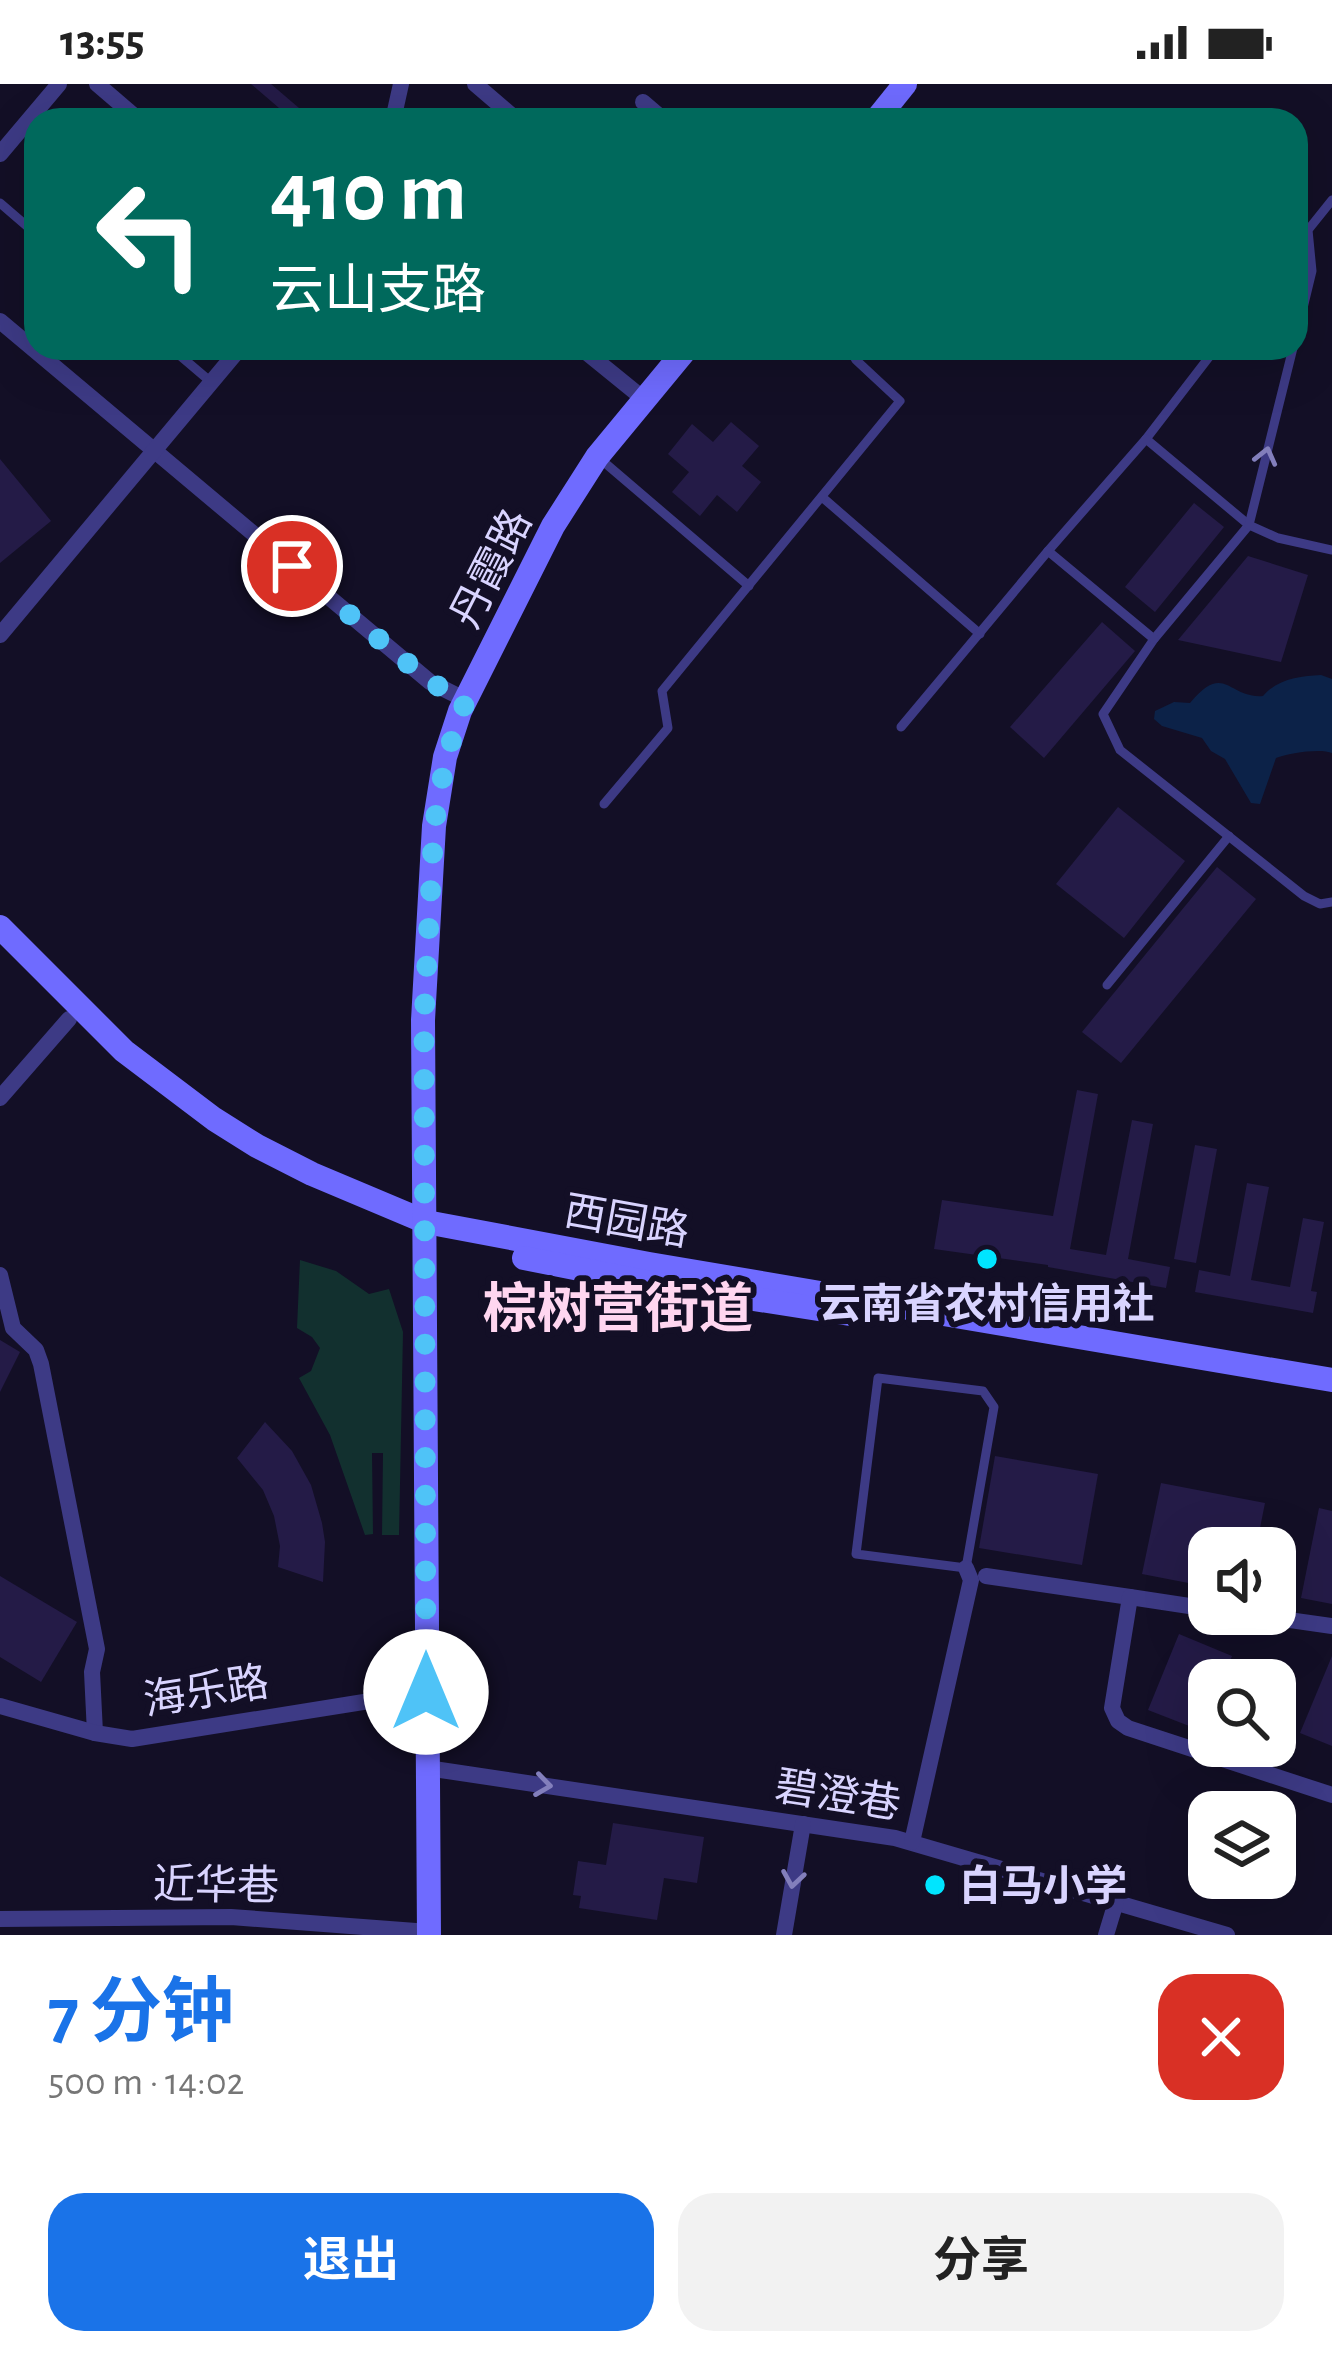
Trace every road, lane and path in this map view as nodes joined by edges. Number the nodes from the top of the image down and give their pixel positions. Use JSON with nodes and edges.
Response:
{"nodes":[{"id":1,"x":59,"y":84,"type":"edge"},
{"id":2,"x":97,"y":84,"type":"edge"},
{"id":3,"x":905,"y":84,"type":"edge"},
{"id":4,"x":484,"y":87,"type":"edge"},
{"id":5,"x":643,"y":103,"type":"dead end"},
{"id":6,"x":39,"y":108,"type":"edge"},
{"id":7,"x":125,"y":108,"type":"edge"},
{"id":8,"x":506,"y":108,"type":"edge"},
{"id":9,"x":649,"y":108,"type":"edge"},
{"id":10,"x":885,"y":108,"type":"edge"},
{"id":11,"x":24,"y":126,"type":"edge"},
{"id":12,"x":0,"y":154,"type":"edge"},
{"id":13,"x":1332,"y":200,"type":"edge"},
{"id":14,"x":0,"y":203,"type":"edge"},
{"id":15,"x":24,"y":223,"type":"edge"},
{"id":16,"x":1308,"y":230,"type":"joint"},
{"id":17,"x":1308,"y":288,"type":"edge"},
{"id":18,"x":0,"y":321,"type":"edge"},
{"id":19,"x":24,"y":341,"type":"edge"},
{"id":20,"x":47,"y":360,"type":"edge"},
{"id":21,"x":185,"y":360,"type":"edge"},
{"id":22,"x":230,"y":360,"type":"edge"},
{"id":23,"x":595,"y":360,"type":"edge"},
{"id":24,"x":677,"y":360,"type":"edge"},
{"id":25,"x":857,"y":360,"type":"edge"},
{"id":26,"x":1207,"y":360,"type":"edge"},
{"id":27,"x":1290,"y":360,"type":"edge"},
{"id":28,"x":211,"y":382,"type":"junction"},
{"id":29,"x":645,"y":400,"type":"junction"},
{"id":30,"x":1146,"y":439,"type":"junction"},
{"id":31,"x":155,"y":449,"type":"junction"},
{"id":32,"x":597,"y":457,"type":"junction"},
{"id":33,"x":822,"y":497,"type":"junction"},
{"id":34,"x":1249,"y":525,"type":"junction"},
{"id":35,"x":1332,"y":550,"type":"edge"},
{"id":36,"x":1048,"y":551,"type":"junction"},
{"id":37,"x":749,"y":586,"type":"junction"},
{"id":38,"x":980,"y":634,"type":"junction"},
{"id":39,"x":0,"y":635,"type":"edge"},
{"id":40,"x":1154,"y":639,"type":"junction"},
{"id":41,"x":466,"y":700,"type":"junction"},
{"id":42,"x":901,"y":727,"type":"dead end"},
{"id":43,"x":604,"y":804,"type":"dead end"},
{"id":44,"x":1228,"y":836,"type":"junction"},
{"id":45,"x":1332,"y":902,"type":"edge"},
{"id":46,"x":0,"y":927,"type":"edge"},
{"id":47,"x":0,"y":950,"type":"edge"},
{"id":48,"x":1107,"y":985,"type":"dead end"},
{"id":49,"x":69,"y":1019,"type":"junction"},
{"id":50,"x":0,"y":1098,"type":"edge"},
{"id":51,"x":426,"y":1230,"type":"junction"},
{"id":52,"x":0,"y":1275,"type":"edge"},
{"id":53,"x":1332,"y":1380,"type":"edge"},
{"id":54,"x":1332,"y":1396,"type":"edge"},
{"id":55,"x":966,"y":1568,"type":"junction"},
{"id":56,"x":986,"y":1576,"type":"dead end"},
{"id":57,"x":1130,"y":1597,"type":"junction"},
{"id":58,"x":1188,"y":1606,"type":"edge"},
{"id":59,"x":1296,"y":1621,"type":"edge"},
{"id":60,"x":1332,"y":1626,"type":"edge"},
{"id":61,"x":426,"y":1692,"type":"junction"},
{"id":62,"x":0,"y":1706,"type":"edge"},
{"id":63,"x":95,"y":1733,"type":"junction"},
{"id":64,"x":428,"y":1768,"type":"junction"},
{"id":65,"x":1332,"y":1795,"type":"edge"},
{"id":66,"x":803,"y":1824,"type":"junction"},
{"id":67,"x":912,"y":1842,"type":"junction"},
{"id":68,"x":1116,"y":1902,"type":"junction"},
{"id":69,"x":0,"y":1919,"type":"edge"},
{"id":70,"x":429,"y":1934,"type":"edge"},
{"id":71,"x":784,"y":1935,"type":"edge"},
{"id":72,"x":1106,"y":1935,"type":"edge"},
{"id":73,"x":1227,"y":1935,"type":"edge"}],
"edges":[{"from":1,"to":6,"type":"street"},
{"from":2,"to":7,"type":"street"},
{"from":3,"to":10,"type":"main road"},
{"from":4,"to":8,"type":"street"},
{"from":5,"to":9,"type":"street"},
{"from":11,"to":12,"type":"street"},
{"from":13,"to":16,"type":"lane"},
{"from":14,"to":15,"type":"lane"},
{"from":16,"to":17,"type":"lane"},
{"from":18,"to":19,"type":"street"},
{"from":20,"to":31,"type":"street"},
{"from":21,"to":28,"type":"lane"},
{"from":22,"to":28,"type":"street"},
{"from":23,"to":29,"type":"street"},
{"from":24,"to":29,"type":"main road","name":"丹霞路"},
{"from":25,"to":33,"type":"lane"},
{"from":26,"to":30,"type":"lane"},
{"from":34,"to":27,"type":"lane","one_way":true},
{"from":28,"to":31,"type":"street"},
{"from":29,"to":32,"type":"main road","name":"丹霞路"},
{"from":30,"to":34,"type":"lane"},
{"from":30,"to":36,"type":"lane"},
{"from":31,"to":39,"type":"street"},
{"from":31,"to":41,"type":"street"},
{"from":32,"to":37,"type":"lane"},
{"from":32,"to":41,"type":"main road","name":"丹霞路"},
{"from":33,"to":37,"type":"lane"},
{"from":33,"to":38,"type":"lane"},
{"from":34,"to":35,"type":"lane"},
{"from":34,"to":40,"type":"lane"},
{"from":36,"to":38,"type":"lane"},
{"from":36,"to":40,"type":"lane"},
{"from":37,"to":43,"type":"lane"},
{"from":38,"to":42,"type":"lane"},
{"from":40,"to":44,"type":"lane"},
{"from":41,"to":51,"type":"main road","name":"丹霞路"},
{"from":44,"to":45,"type":"lane"},
{"from":44,"to":48,"type":"lane"},
{"from":46,"to":51,"type":"main road","name":"西园路"},
{"from":47,"to":49,"type":"main road","name":"西园路"},
{"from":49,"to":50,"type":"street"},
{"from":49,"to":51,"type":"main road","name":"西园路"},
{"from":51,"to":53,"type":"main road","name":"西园路"},
{"from":51,"to":54,"type":"main road","name":"西园路"},
{"from":51,"to":61,"type":"main road","name":"丹霞路"},
{"from":52,"to":63,"type":"street"},
{"from":55,"to":55,"type":"lane"},
{"from":55,"to":67,"type":"street"},
{"from":56,"to":57,"type":"street"},
{"from":57,"to":58,"type":"street"},
{"from":57,"to":65,"type":"street"},
{"from":59,"to":60,"type":"street"},
{"from":61,"to":63,"type":"street","name":"海乐路"},
{"from":61,"to":64,"type":"main road","name":"丹霞路"},
{"from":62,"to":63,"type":"street","name":"海乐路"},
{"from":64,"to":66,"type":"street","name":"碧澄巷","one_way":true},
{"from":64,"to":70,"type":"main road","name":"丹霞路"},
{"from":66,"to":67,"type":"street","name":"碧澄巷"},
{"from":66,"to":71,"type":"street","one_way":true},
{"from":67,"to":68,"type":"street","name":"碧澄巷"},
{"from":68,"to":72,"type":"street"},
{"from":68,"to":73,"type":"street","name":"碧澄巷"},
{"from":69,"to":70,"type":"street","name":"近华巷"}]}
